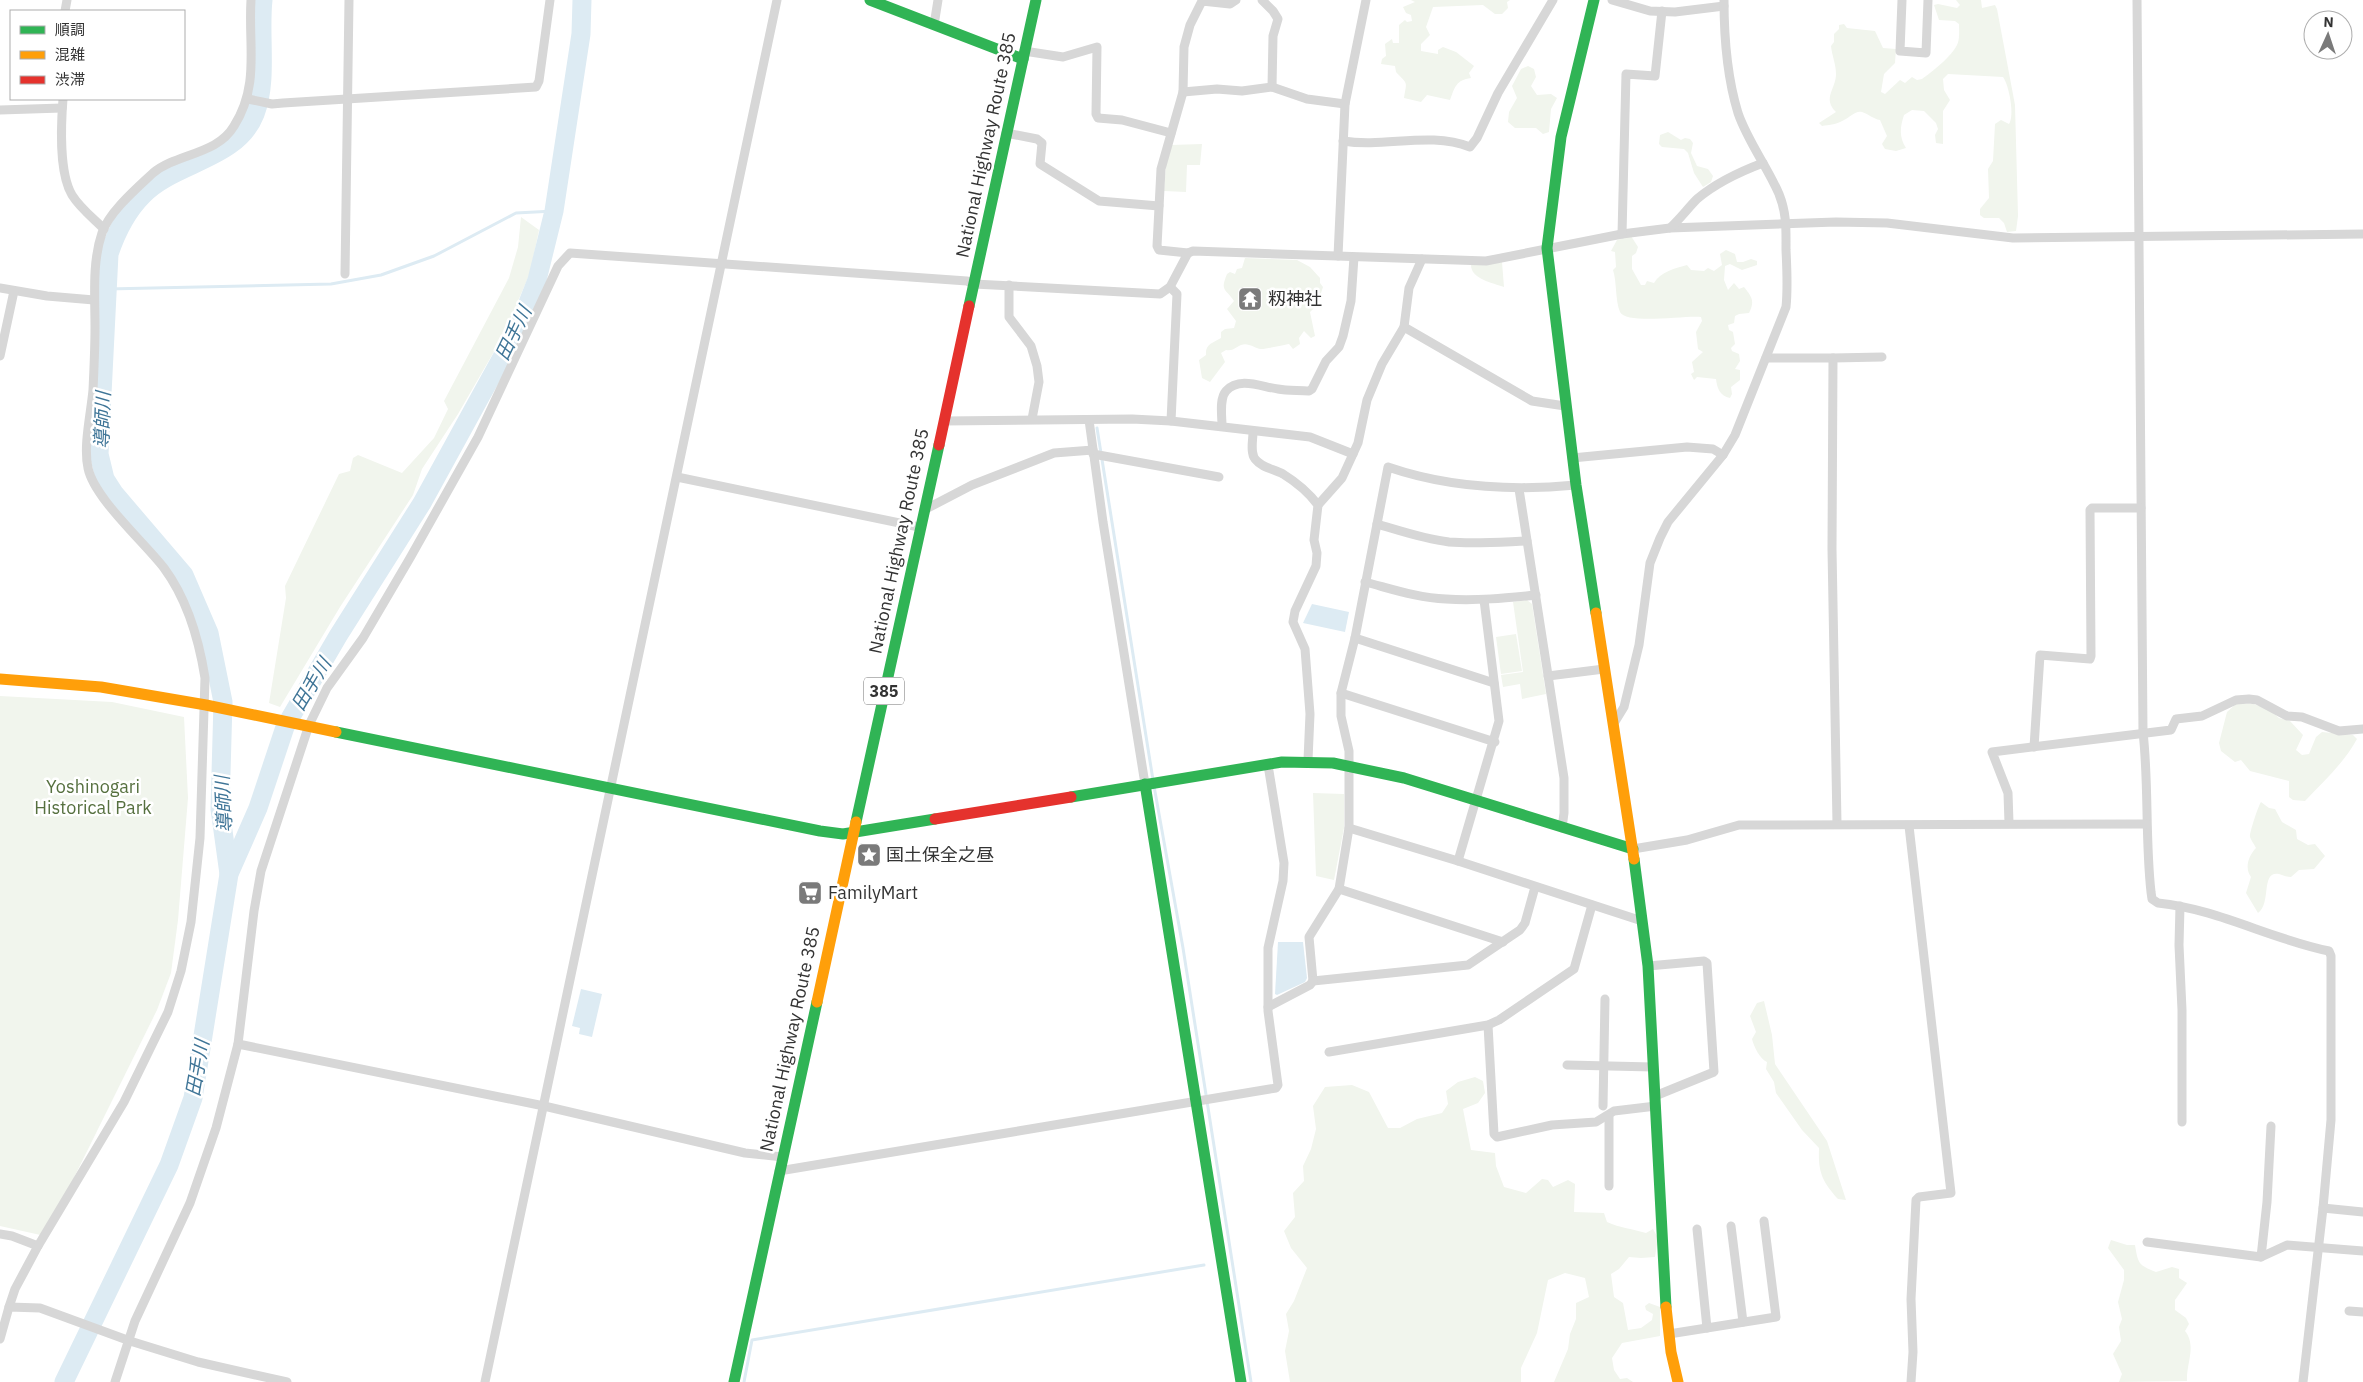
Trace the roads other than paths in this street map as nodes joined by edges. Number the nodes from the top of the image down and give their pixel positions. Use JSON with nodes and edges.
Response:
{"nodes":[{"id":1,"x":252,"y":0,"type":"edge"},
{"id":2,"x":349,"y":0,"type":"edge"},
{"id":3,"x":550,"y":0,"type":"edge"},
{"id":4,"x":777,"y":0,"type":"edge"},
{"id":5,"x":870,"y":0,"type":"edge"},
{"id":6,"x":938,"y":0,"type":"edge"},
{"id":7,"x":1036,"y":0,"type":"edge"},
{"id":8,"x":1236,"y":0,"type":"edge"},
{"id":9,"x":1262,"y":0,"type":"edge"},
{"id":10,"x":1366,"y":0,"type":"edge"},
{"id":11,"x":1553,"y":0,"type":"edge"},
{"id":12,"x":1594,"y":0,"type":"edge"},
{"id":13,"x":1612,"y":0,"type":"edge"},
{"id":14,"x":1902,"y":0,"type":"edge"},
{"id":15,"x":1928,"y":0,"type":"edge"},
{"id":16,"x":2137,"y":0,"type":"edge"},
{"id":17,"x":1724,"y":3,"type":"edge"},
{"id":18,"x":1662,"y":11,"type":"junction"},
{"id":19,"x":934,"y":25,"type":"junction"},
{"id":20,"x":1024,"y":55,"type":"junction"},
{"id":21,"x":1272,"y":87,"type":"junction"},
{"id":22,"x":1183,"y":92,"type":"junction"},
{"id":23,"x":348,"y":98,"type":"junction"},
{"id":24,"x":248,"y":99,"type":"junction"},
{"id":25,"x":63,"y":104,"type":"edge"},
{"id":26,"x":1345,"y":104,"type":"junction"},
{"id":27,"x":0,"y":110,"type":"edge"},
{"id":28,"x":1006,"y":133,"type":"junction"},
{"id":29,"x":1171,"y":133,"type":"junction"},
{"id":30,"x":1343,"y":141,"type":"junction"},
{"id":31,"x":1763,"y":163,"type":"junction"},
{"id":32,"x":1159,"y":206,"type":"junction"},
{"id":33,"x":1787,"y":224,"type":"junction"},
{"id":34,"x":1670,"y":228,"type":"junction"},
{"id":35,"x":104,"y":229,"type":"junction"},
{"id":36,"x":1622,"y":234,"type":"junction"},
{"id":37,"x":2363,"y":234,"type":"edge"},
{"id":38,"x":2138,"y":236,"type":"junction"},
{"id":39,"x":1547,"y":248,"type":"junction"},
{"id":40,"x":1188,"y":253,"type":"junction"},
{"id":41,"x":1338,"y":256,"type":"junction"},
{"id":42,"x":1354,"y":257,"type":"junction"},
{"id":43,"x":1422,"y":259,"type":"junction"},
{"id":44,"x":721,"y":264,"type":"junction"},
{"id":45,"x":345,"y":274,"type":"dead end"},
{"id":46,"x":974,"y":284,"type":"junction"},
{"id":47,"x":1009,"y":285,"type":"junction"},
{"id":48,"x":1170,"y":287,"type":"junction"},
{"id":49,"x":0,"y":288,"type":"edge"},
{"id":50,"x":14,"y":291,"type":"junction"},
{"id":51,"x":94,"y":300,"type":"junction"},
{"id":52,"x":1404,"y":327,"type":"junction"},
{"id":53,"x":0,"y":356,"type":"edge"},
{"id":54,"x":1882,"y":357,"type":"dead end"},
{"id":55,"x":1766,"y":358,"type":"junction"},
{"id":56,"x":1833,"y":358,"type":"junction"},
{"id":57,"x":1565,"y":406,"type":"junction"},
{"id":58,"x":1032,"y":419,"type":"junction"},
{"id":59,"x":1090,"y":420,"type":"junction"},
{"id":60,"x":944,"y":421,"type":"junction"},
{"id":61,"x":1171,"y":421,"type":"junction"},
{"id":62,"x":1222,"y":426,"type":"junction"},
{"id":63,"x":1253,"y":432,"type":"junction"},
{"id":64,"x":1093,"y":452,"type":"junction"},
{"id":65,"x":1353,"y":454,"type":"junction"},
{"id":66,"x":1723,"y":455,"type":"junction"},
{"id":67,"x":1572,"y":458,"type":"junction"},
{"id":68,"x":677,"y":477,"type":"junction"},
{"id":69,"x":1219,"y":477,"type":"dead end"},
{"id":70,"x":1576,"y":485,"type":"junction"},
{"id":71,"x":1519,"y":489,"type":"junction"},
{"id":72,"x":1318,"y":505,"type":"junction"},
{"id":73,"x":2141,"y":508,"type":"junction"},
{"id":74,"x":924,"y":510,"type":"junction"},
{"id":75,"x":1377,"y":524,"type":"junction"},
{"id":76,"x":919,"y":527,"type":"junction"},
{"id":77,"x":1527,"y":541,"type":"junction"},
{"id":78,"x":1366,"y":582,"type":"junction"},
{"id":79,"x":1536,"y":595,"type":"junction"},
{"id":80,"x":1484,"y":600,"type":"junction"},
{"id":81,"x":1355,"y":638,"type":"junction"},
{"id":82,"x":1604,"y":668,"type":"junction"},
{"id":83,"x":1548,"y":676,"type":"junction"},
{"id":84,"x":0,"y":679,"type":"edge"},
{"id":85,"x":1494,"y":683,"type":"junction"},
{"id":86,"x":1341,"y":693,"type":"junction"},
{"id":87,"x":206,"y":705,"type":"junction"},
{"id":88,"x":309,"y":725,"type":"junction"},
{"id":89,"x":1613,"y":725,"type":"junction"},
{"id":90,"x":2363,"y":729,"type":"edge"},
{"id":91,"x":2143,"y":732,"type":"junction"},
{"id":92,"x":1495,"y":742,"type":"junction"},
{"id":93,"x":2034,"y":747,"type":"junction"},
{"id":94,"x":1308,"y":760,"type":"junction"},
{"id":95,"x":1349,"y":764,"type":"junction"},
{"id":96,"x":1268,"y":765,"type":"junction"},
{"id":97,"x":1145,"y":784,"type":"junction"},
{"id":98,"x":610,"y":788,"type":"junction"},
{"id":99,"x":1477,"y":801,"type":"junction"},
{"id":100,"x":1837,"y":824,"type":"junction"},
{"id":101,"x":2009,"y":824,"type":"junction"},
{"id":102,"x":2146,"y":824,"type":"junction"},
{"id":103,"x":1909,"y":826,"type":"junction"},
{"id":104,"x":1349,"y":828,"type":"junction"},
{"id":105,"x":1562,"y":828,"type":"junction"},
{"id":106,"x":854,"y":831,"type":"junction"},
{"id":107,"x":1633,"y":849,"type":"junction"},
{"id":108,"x":1458,"y":861,"type":"junction"},
{"id":109,"x":1535,"y":887,"type":"junction"},
{"id":110,"x":1339,"y":889,"type":"junction"},
{"id":111,"x":1592,"y":905,"type":"junction"},
{"id":112,"x":2180,"y":906,"type":"junction"},
{"id":113,"x":1642,"y":921,"type":"junction"},
{"id":114,"x":1503,"y":942,"type":"junction"},
{"id":115,"x":1648,"y":966,"type":"junction"},
{"id":116,"x":1313,"y":981,"type":"junction"},
{"id":117,"x":1605,"y":999,"type":"dead end"},
{"id":118,"x":1268,"y":1007,"type":"junction"},
{"id":119,"x":1488,"y":1025,"type":"junction"},
{"id":120,"x":238,"y":1044,"type":"junction"},
{"id":121,"x":1329,"y":1052,"type":"dead end"},
{"id":122,"x":1567,"y":1065,"type":"dead end"},
{"id":123,"x":1604,"y":1067,"type":"junction"},
{"id":124,"x":1654,"y":1067,"type":"junction"},
{"id":125,"x":1655,"y":1101,"type":"junction"},
{"id":126,"x":1196,"y":1103,"type":"junction"},
{"id":127,"x":544,"y":1106,"type":"junction"},
{"id":128,"x":1603,"y":1106,"type":"dead end"},
{"id":129,"x":1609,"y":1116,"type":"junction"},
{"id":130,"x":2182,"y":1122,"type":"dead end"},
{"id":131,"x":2271,"y":1126,"type":"dead end"},
{"id":132,"x":783,"y":1157,"type":"junction"},
{"id":133,"x":779,"y":1171,"type":"junction"},
{"id":134,"x":1609,"y":1186,"type":"dead end"},
{"id":135,"x":2323,"y":1208,"type":"junction"},
{"id":136,"x":2363,"y":1212,"type":"edge"},
{"id":137,"x":1764,"y":1221,"type":"dead end"},
{"id":138,"x":1731,"y":1226,"type":"dead end"},
{"id":139,"x":1697,"y":1229,"type":"dead end"},
{"id":140,"x":0,"y":1234,"type":"edge"},
{"id":141,"x":2147,"y":1242,"type":"dead end"},
{"id":142,"x":38,"y":1246,"type":"junction"},
{"id":143,"x":2318,"y":1247,"type":"junction"},
{"id":144,"x":2363,"y":1251,"type":"edge"},
{"id":145,"x":2261,"y":1257,"type":"junction"},
{"id":146,"x":9,"y":1307,"type":"junction"},
{"id":147,"x":2349,"y":1312,"type":"dead end"},
{"id":148,"x":2363,"y":1312,"type":"edge"},
{"id":149,"x":1743,"y":1322,"type":"junction"},
{"id":150,"x":1707,"y":1328,"type":"junction"},
{"id":151,"x":1668,"y":1334,"type":"junction"},
{"id":152,"x":0,"y":1339,"type":"edge"},
{"id":153,"x":130,"y":1341,"type":"junction"},
{"id":154,"x":115,"y":1382,"type":"edge"},
{"id":155,"x":287,"y":1382,"type":"edge"},
{"id":156,"x":485,"y":1382,"type":"edge"},
{"id":157,"x":734,"y":1382,"type":"edge"},
{"id":158,"x":1241,"y":1382,"type":"edge"},
{"id":159,"x":1678,"y":1382,"type":"edge"},
{"id":160,"x":1912,"y":1382,"type":"edge"},
{"id":161,"x":2303,"y":1382,"type":"edge"}],
"edges":[{"from":1,"to":24,"type":"street"},
{"from":2,"to":23,"type":"street"},
{"from":3,"to":23,"type":"street"},
{"from":4,"to":44,"type":"street"},
{"from":5,"to":19,"type":"main road"},
{"from":6,"to":19,"type":"street"},
{"from":7,"to":20,"type":"main road","name":"National Highway Route 385","number":"385"},
{"from":8,"to":22,"type":"street"},
{"from":9,"to":21,"type":"street"},
{"from":10,"to":26,"type":"street"},
{"from":11,"to":30,"type":"street"},
{"from":12,"to":39,"type":"main road"},
{"from":13,"to":18,"type":"street"},
{"from":14,"to":15,"type":"street"},
{"from":16,"to":38,"type":"street"},
{"from":17,"to":18,"type":"street"},
{"from":17,"to":31,"type":"street"},
{"from":18,"to":36,"type":"street"},
{"from":19,"to":20,"type":"main road"},
{"from":20,"to":28,"type":"main road","name":"National Highway Route 385","number":"385"},
{"from":20,"to":29,"type":"street"},
{"from":21,"to":22,"type":"street"},
{"from":21,"to":26,"type":"street"},
{"from":22,"to":29,"type":"street"},
{"from":23,"to":24,"type":"street"},
{"from":23,"to":45,"type":"street"},
{"from":24,"to":35,"type":"street"},
{"from":25,"to":27,"type":"street"},
{"from":25,"to":35,"type":"street"},
{"from":26,"to":30,"type":"street"},
{"from":28,"to":32,"type":"street"},
{"from":28,"to":46,"type":"main road","name":"National Highway Route 385","number":"385"},
{"from":29,"to":32,"type":"street"},
{"from":30,"to":41,"type":"street"},
{"from":31,"to":33,"type":"street"},
{"from":31,"to":34,"type":"street"},
{"from":32,"to":40,"type":"street"},
{"from":33,"to":34,"type":"street"},
{"from":33,"to":38,"type":"street"},
{"from":33,"to":55,"type":"street"},
{"from":34,"to":36,"type":"street"},
{"from":35,"to":51,"type":"street"},
{"from":36,"to":39,"type":"street"},
{"from":37,"to":38,"type":"street"},
{"from":38,"to":73,"type":"street"},
{"from":39,"to":43,"type":"street"},
{"from":39,"to":57,"type":"main road"},
{"from":40,"to":41,"type":"street"},
{"from":40,"to":48,"type":"street"},
{"from":41,"to":42,"type":"street"},
{"from":42,"to":43,"type":"street"},
{"from":42,"to":62,"type":"street"},
{"from":43,"to":52,"type":"street"},
{"from":44,"to":46,"type":"street"},
{"from":44,"to":68,"type":"street"},
{"from":44,"to":88,"type":"street"},
{"from":46,"to":47,"type":"street"},
{"from":46,"to":60,"type":"main road","name":"National Highway Route 385","number":"385"},
{"from":47,"to":48,"type":"street"},
{"from":47,"to":58,"type":"street"},
{"from":48,"to":61,"type":"street"},
{"from":49,"to":50,"type":"street"},
{"from":50,"to":51,"type":"street"},
{"from":50,"to":53,"type":"street"},
{"from":51,"to":87,"type":"street"},
{"from":52,"to":57,"type":"street"},
{"from":52,"to":65,"type":"street"},
{"from":54,"to":56,"type":"street"},
{"from":55,"to":56,"type":"street"},
{"from":55,"to":66,"type":"street"},
{"from":56,"to":100,"type":"street"},
{"from":57,"to":67,"type":"main road"},
{"from":58,"to":59,"type":"street"},
{"from":58,"to":60,"type":"street"},
{"from":59,"to":61,"type":"street"},
{"from":59,"to":64,"type":"street"},
{"from":60,"to":74,"type":"main road","name":"National Highway Route 385","number":"385"},
{"from":61,"to":62,"type":"street"},
{"from":62,"to":63,"type":"street"},
{"from":63,"to":65,"type":"street"},
{"from":63,"to":72,"type":"street"},
{"from":64,"to":69,"type":"street"},
{"from":64,"to":74,"type":"street"},
{"from":64,"to":97,"type":"street"},
{"from":65,"to":72,"type":"street"},
{"from":66,"to":67,"type":"street"},
{"from":66,"to":89,"type":"street"},
{"from":67,"to":70,"type":"main road"},
{"from":68,"to":76,"type":"street"},
{"from":68,"to":98,"type":"street"},
{"from":70,"to":71,"type":"street"},
{"from":70,"to":82,"type":"main road"},
{"from":71,"to":75,"type":"street"},
{"from":71,"to":77,"type":"street"},
{"from":72,"to":94,"type":"street"},
{"from":73,"to":91,"type":"street"},
{"from":73,"to":93,"type":"street"},
{"from":74,"to":76,"type":"main road","name":"National Highway Route 385","number":"385"},
{"from":75,"to":77,"type":"street"},
{"from":75,"to":78,"type":"street"},
{"from":76,"to":106,"type":"main road","name":"National Highway Route 385","number":"385"},
{"from":77,"to":79,"type":"street"},
{"from":78,"to":80,"type":"street"},
{"from":78,"to":81,"type":"street"},
{"from":79,"to":80,"type":"street"},
{"from":79,"to":83,"type":"street"},
{"from":80,"to":85,"type":"street"},
{"from":81,"to":85,"type":"street"},
{"from":81,"to":86,"type":"street"},
{"from":82,"to":83,"type":"street"},
{"from":82,"to":89,"type":"main road"},
{"from":83,"to":105,"type":"street"},
{"from":84,"to":87,"type":"main road"},
{"from":85,"to":92,"type":"street"},
{"from":86,"to":92,"type":"street"},
{"from":86,"to":95,"type":"street"},
{"from":87,"to":88,"type":"main road"},
{"from":87,"to":142,"type":"street"},
{"from":88,"to":98,"type":"main road"},
{"from":88,"to":120,"type":"street"},
{"from":89,"to":107,"type":"main road"},
{"from":90,"to":91,"type":"street"},
{"from":91,"to":93,"type":"street"},
{"from":91,"to":102,"type":"street"},
{"from":92,"to":99,"type":"street"},
{"from":93,"to":101,"type":"street"},
{"from":94,"to":95,"type":"main road"},
{"from":94,"to":96,"type":"main road"},
{"from":95,"to":99,"type":"main road"},
{"from":95,"to":104,"type":"street"},
{"from":96,"to":97,"type":"main road"},
{"from":96,"to":118,"type":"street"},
{"from":97,"to":106,"type":"main road"},
{"from":97,"to":126,"type":"main road"},
{"from":98,"to":106,"type":"main road"},
{"from":98,"to":127,"type":"street"},
{"from":99,"to":105,"type":"main road"},
{"from":99,"to":108,"type":"street"},
{"from":100,"to":103,"type":"street"},
{"from":100,"to":107,"type":"street"},
{"from":101,"to":102,"type":"street"},
{"from":101,"to":103,"type":"street"},
{"from":102,"to":112,"type":"street"},
{"from":103,"to":160,"type":"street"},
{"from":104,"to":108,"type":"street"},
{"from":104,"to":110,"type":"street"},
{"from":105,"to":107,"type":"main road"},
{"from":106,"to":132,"type":"main road","name":"National Highway Route 385","number":"385"},
{"from":107,"to":113,"type":"main road"},
{"from":108,"to":109,"type":"street"},
{"from":109,"to":111,"type":"street"},
{"from":109,"to":114,"type":"street"},
{"from":110,"to":114,"type":"street"},
{"from":110,"to":116,"type":"street"},
{"from":111,"to":113,"type":"street"},
{"from":111,"to":119,"type":"street"},
{"from":112,"to":130,"type":"street"},
{"from":112,"to":135,"type":"street"},
{"from":113,"to":115,"type":"main road"},
{"from":114,"to":116,"type":"street"},
{"from":115,"to":124,"type":"main road"},
{"from":115,"to":125,"type":"street"},
{"from":116,"to":118,"type":"street"},
{"from":117,"to":123,"type":"street"},
{"from":118,"to":126,"type":"street"},
{"from":119,"to":121,"type":"street"},
{"from":119,"to":129,"type":"street"},
{"from":120,"to":127,"type":"street"},
{"from":120,"to":153,"type":"street"},
{"from":122,"to":123,"type":"street"},
{"from":123,"to":124,"type":"street"},
{"from":123,"to":128,"type":"street"},
{"from":124,"to":125,"type":"main road"},
{"from":125,"to":129,"type":"street"},
{"from":125,"to":151,"type":"main road"},
{"from":126,"to":133,"type":"street"},
{"from":126,"to":158,"type":"main road"},
{"from":127,"to":132,"type":"street"},
{"from":127,"to":156,"type":"street"},
{"from":129,"to":134,"type":"street"},
{"from":131,"to":145,"type":"street"},
{"from":132,"to":133,"type":"main road","name":"National Highway Route 385","number":"385"},
{"from":133,"to":157,"type":"main road","name":"National Highway Route 385","number":"385"},
{"from":135,"to":136,"type":"street"},
{"from":135,"to":143,"type":"street"},
{"from":137,"to":149,"type":"street"},
{"from":138,"to":149,"type":"street"},
{"from":139,"to":150,"type":"street"},
{"from":140,"to":142,"type":"street"},
{"from":141,"to":145,"type":"street"},
{"from":142,"to":146,"type":"street"},
{"from":143,"to":144,"type":"street"},
{"from":143,"to":145,"type":"street"},
{"from":143,"to":161,"type":"street"},
{"from":146,"to":152,"type":"street"},
{"from":146,"to":153,"type":"street"},
{"from":147,"to":148,"type":"street"},
{"from":149,"to":150,"type":"street"},
{"from":150,"to":151,"type":"street"},
{"from":151,"to":159,"type":"main road"},
{"from":153,"to":154,"type":"street"},
{"from":153,"to":155,"type":"street"}]}
